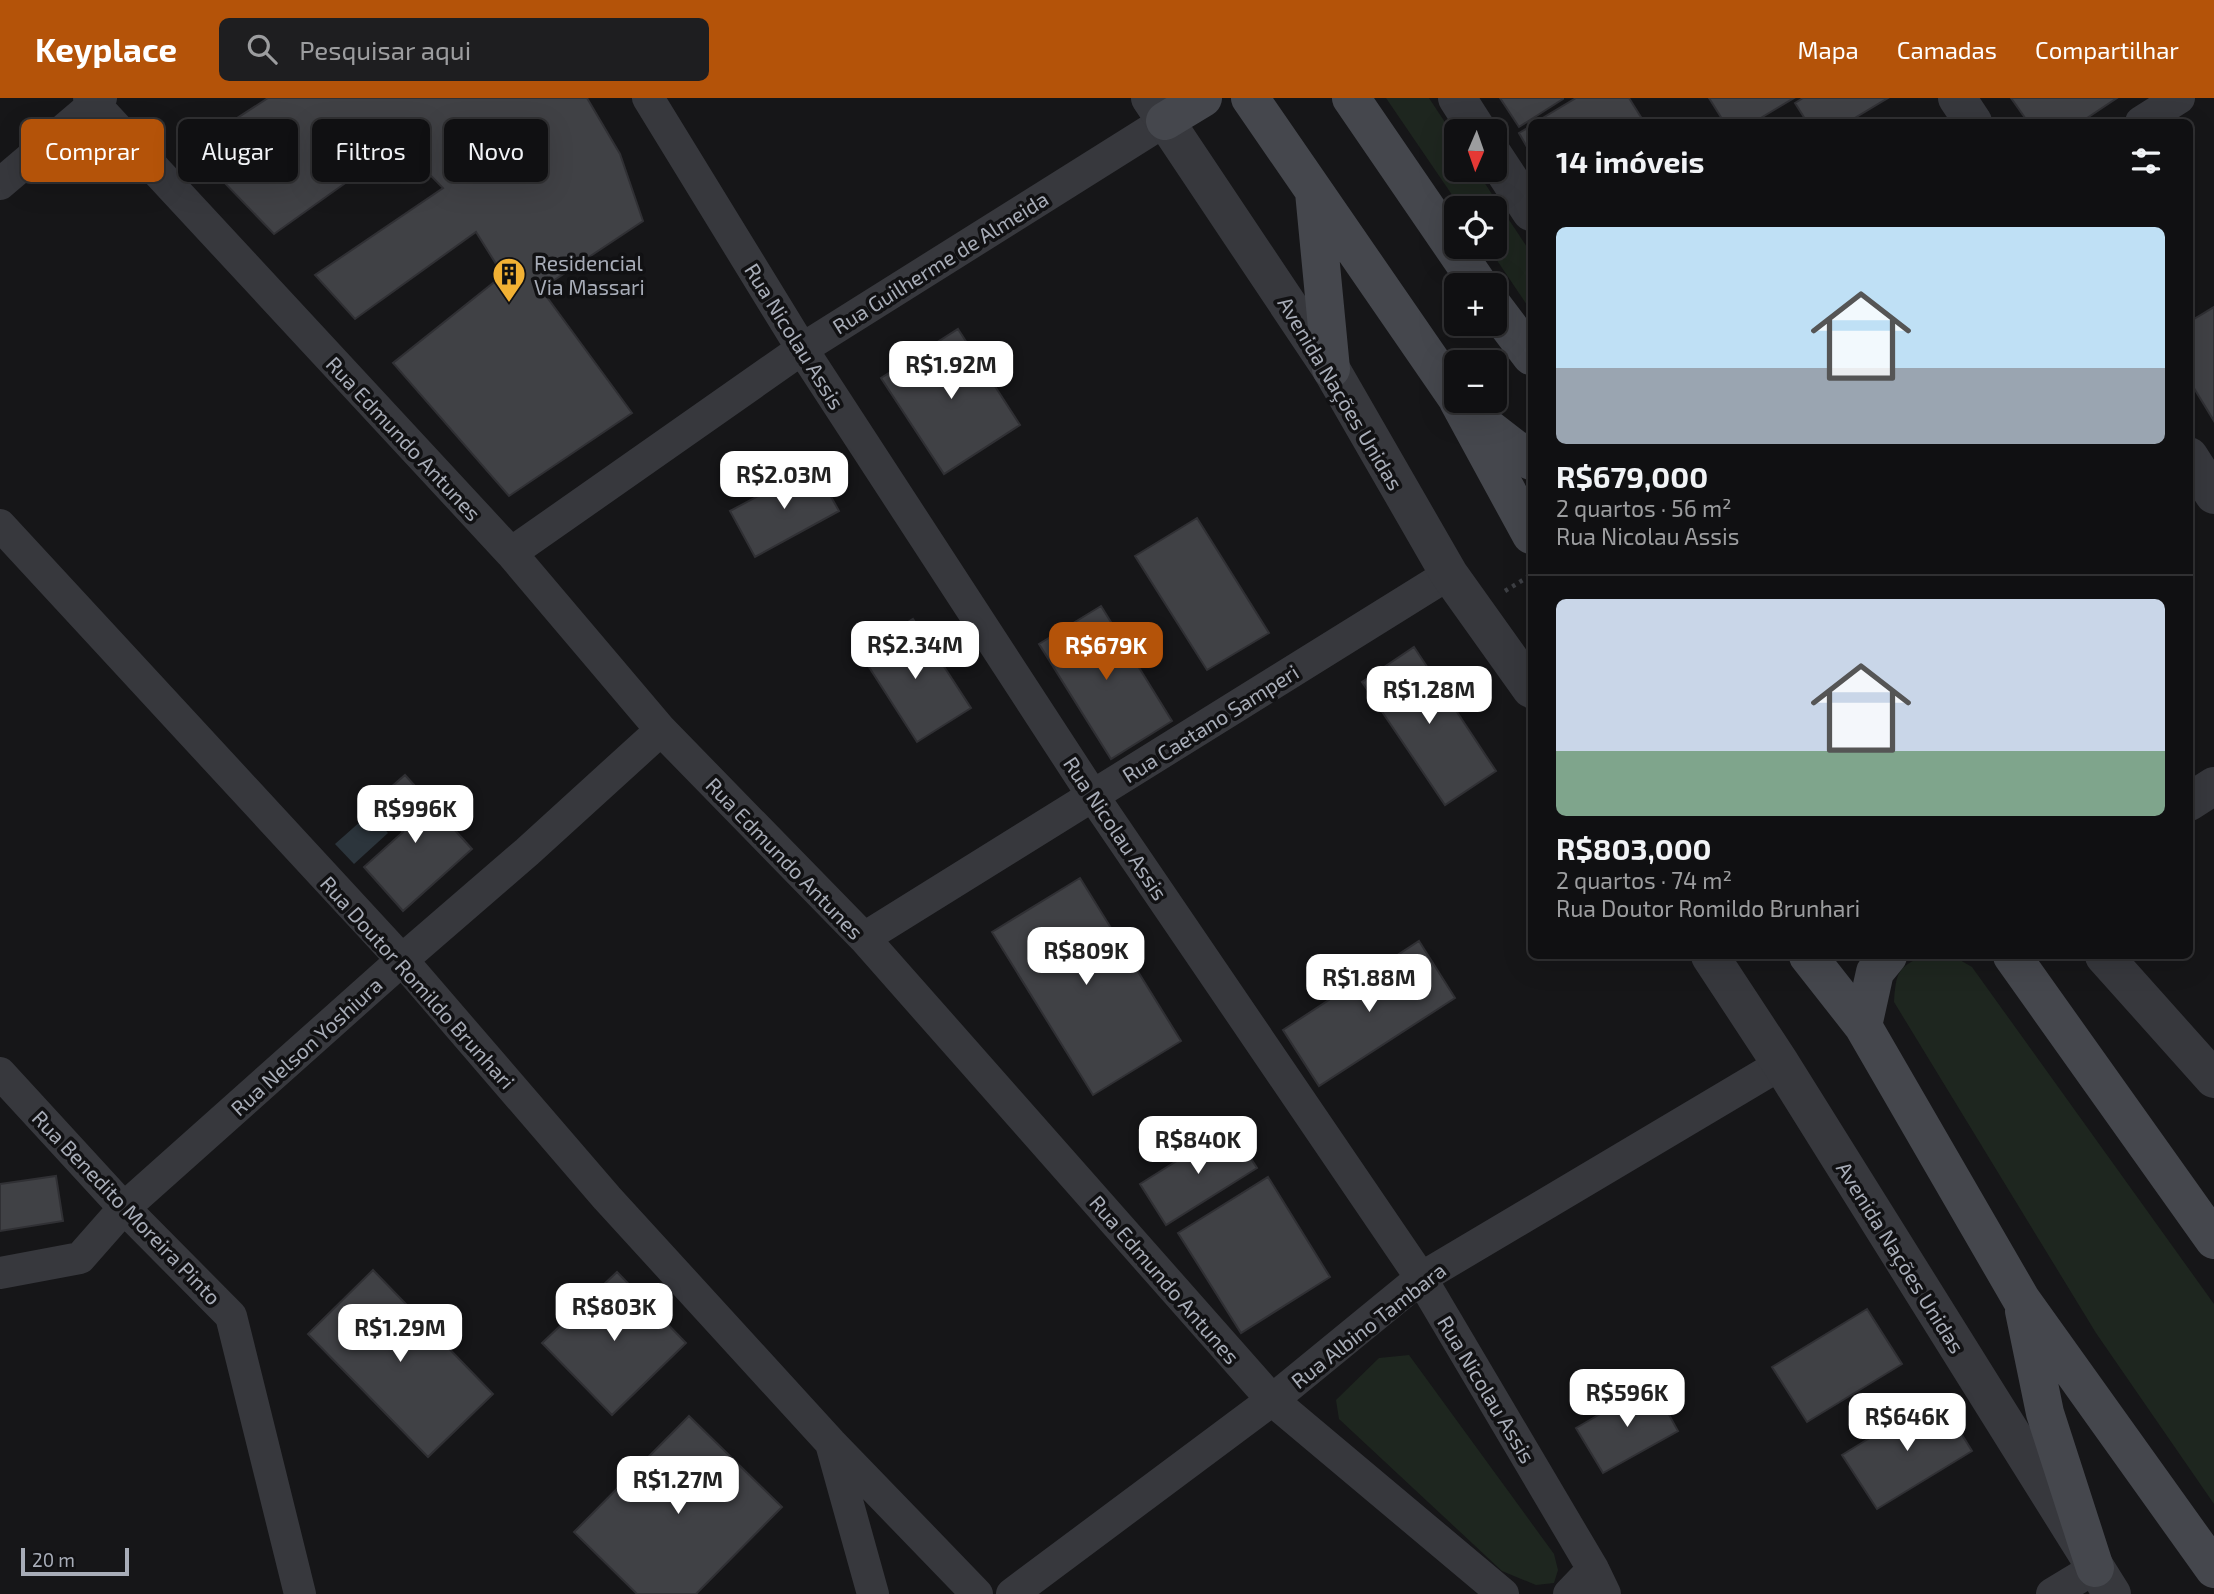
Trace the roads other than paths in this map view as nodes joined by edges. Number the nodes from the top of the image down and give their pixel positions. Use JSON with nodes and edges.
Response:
{"nodes":[{"id":1,"x":649,"y":98,"type":"edge"},
{"id":2,"x":1203,"y":98,"type":"edge"},
{"id":3,"x":1250,"y":98,"type":"edge"},
{"id":4,"x":1457,"y":98,"type":"edge"},
{"id":5,"x":1957,"y":98,"type":"edge"},
{"id":6,"x":2179,"y":98,"type":"edge"},
{"id":7,"x":94,"y":100,"type":"edge"},
{"id":8,"x":1349,"y":100,"type":"edge"},
{"id":9,"x":1158,"y":109,"type":"edge"},
{"id":10,"x":1470,"y":119,"type":"edge"},
{"id":11,"x":1971,"y":119,"type":"edge"},
{"id":12,"x":2146,"y":119,"type":"edge"},
{"id":13,"x":1507,"y":176,"type":"edge"},
{"id":14,"x":0,"y":184,"type":"edge"},
{"id":15,"x":1314,"y":190,"type":"junction"},
{"id":16,"x":1528,"y":207,"type":"edge"},
{"id":17,"x":1471,"y":273,"type":"edge"},
{"id":18,"x":1507,"y":324,"type":"edge"},
{"id":19,"x":802,"y":349,"type":"junction"},
{"id":20,"x":1528,"y":352,"type":"edge"},
{"id":21,"x":1331,"y":369,"type":"junction"},
{"id":22,"x":1444,"y":379,"type":"edge"},
{"id":23,"x":1466,"y":413,"type":"edge"},
{"id":24,"x":1473,"y":413,"type":"edge"},
{"id":25,"x":1528,"y":459,"type":"edge"},
{"id":26,"x":2193,"y":462,"type":"edge"},
{"id":27,"x":2214,"y":495,"type":"edge"},
{"id":28,"x":0,"y":525,"type":"edge"},
{"id":29,"x":1528,"y":530,"type":"edge"},
{"id":30,"x":511,"y":553,"type":"junction"},
{"id":31,"x":1449,"y":574,"type":"junction"},
{"id":32,"x":1528,"y":685,"type":"edge"},
{"id":33,"x":661,"y":730,"type":"junction"},
{"id":34,"x":2214,"y":786,"type":"edge"},
{"id":35,"x":1093,"y":796,"type":"junction"},
{"id":36,"x":2193,"y":799,"type":"edge"},
{"id":37,"x":864,"y":938,"type":"junction"},
{"id":38,"x":1712,"y":959,"type":"edge"},
{"id":39,"x":1810,"y":959,"type":"edge"},
{"id":40,"x":1886,"y":959,"type":"edge"},
{"id":41,"x":2014,"y":959,"type":"edge"},
{"id":42,"x":2107,"y":959,"type":"edge"},
{"id":43,"x":402,"y":960,"type":"junction"},
{"id":44,"x":1863,"y":1026,"type":"junction"},
{"id":45,"x":1781,"y":1065,"type":"junction"},
{"id":46,"x":0,"y":1073,"type":"edge"},
{"id":47,"x":2214,"y":1079,"type":"edge"},
{"id":48,"x":124,"y":1208,"type":"junction"},
{"id":49,"x":2214,"y":1240,"type":"edge"},
{"id":50,"x":0,"y":1273,"type":"edge"},
{"id":51,"x":1421,"y":1279,"type":"junction"},
{"id":52,"x":2021,"y":1299,"type":"junction"},
{"id":53,"x":1272,"y":1400,"type":"junction"},
{"id":54,"x":831,"y":1443,"type":"junction"},
{"id":55,"x":2214,"y":1569,"type":"edge"},
{"id":56,"x":2104,"y":1581,"type":"edge"},
{"id":57,"x":1599,"y":1582,"type":"edge"},
{"id":58,"x":300,"y":1594,"type":"edge"},
{"id":59,"x":873,"y":1594,"type":"edge"},
{"id":60,"x":977,"y":1594,"type":"edge"},
{"id":61,"x":1012,"y":1594,"type":"edge"},
{"id":62,"x":1503,"y":1594,"type":"edge"},
{"id":63,"x":1569,"y":1594,"type":"edge"},
{"id":64,"x":2052,"y":1594,"type":"edge"}],
"edges":[{"from":1,"to":19,"type":"street","name":"Rua Nicolau Assis"},
{"from":2,"to":9,"type":"main road"},
{"from":3,"to":15,"type":"main road"},
{"from":4,"to":10,"type":"street"},
{"from":5,"to":11,"type":"street"},
{"from":6,"to":12,"type":"street"},
{"from":7,"to":14,"type":"street"},
{"from":7,"to":30,"type":"street","name":"Rua Edmundo Antunes"},
{"from":8,"to":17,"type":"main road"},
{"from":9,"to":19,"type":"street","name":"Rua Guilherme de Almeida"},
{"from":9,"to":21,"type":"street","name":"Avenida Nações Unidas"},
{"from":13,"to":16,"type":"street"},
{"from":15,"to":21,"type":"main road"},
{"from":15,"to":22,"type":"main road"},
{"from":18,"to":20,"type":"main road"},
{"from":19,"to":30,"type":"street","name":"Rua Guilherme de Almeida"},
{"from":19,"to":35,"type":"street","name":"Rua Nicolau Assis"},
{"from":21,"to":31,"type":"street","name":"Avenida Nações Unidas"},
{"from":23,"to":29,"type":"main road"},
{"from":24,"to":25,"type":"main road"},
{"from":26,"to":27,"type":"street"},
{"from":28,"to":43,"type":"street","name":"Rua Doutor Romildo Brunhari"},
{"from":30,"to":33,"type":"street","name":"Rua Edmundo Antunes"},
{"from":31,"to":32,"type":"street","name":"Avenida Nações Unidas"},
{"from":31,"to":35,"type":"street","name":"Rua Caetano Samperi"},
{"from":33,"to":37,"type":"street","name":"Rua Edmundo Antunes"},
{"from":33,"to":43,"type":"street","name":"Rua Nelson Yoshiura"},
{"from":34,"to":36,"type":"street"},
{"from":35,"to":37,"type":"street","name":"Rua Caetano Samperi"},
{"from":35,"to":51,"type":"street","name":"Rua Nicolau Assis"},
{"from":37,"to":53,"type":"street","name":"Rua Edmundo Antunes"},
{"from":38,"to":45,"type":"street","name":"Avenida Nações Unidas"},
{"from":39,"to":44,"type":"main road"},
{"from":40,"to":44,"type":"main road"},
{"from":41,"to":49,"type":"main road"},
{"from":42,"to":47,"type":"street"},
{"from":43,"to":48,"type":"street","name":"Rua Nelson Yoshiura"},
{"from":43,"to":54,"type":"street","name":"Rua Doutor Romildo Brunhari"},
{"from":44,"to":52,"type":"main road"},
{"from":45,"to":51,"type":"street","name":"Rua Albino Tambara"},
{"from":45,"to":56,"type":"street","name":"Avenida Nações Unidas"},
{"from":46,"to":48,"type":"street","name":"Rua Benedito Moreira Pinto"},
{"from":48,"to":50,"type":"street","name":"Rua Nelson Yoshiura"},
{"from":48,"to":58,"type":"street","name":"Rua Benedito Moreira Pinto"},
{"from":51,"to":53,"type":"street","name":"Rua Albino Tambara"},
{"from":51,"to":57,"type":"street","name":"Rua Nicolau Assis"},
{"from":52,"to":55,"type":"main road"},
{"from":52,"to":56,"type":"main road"},
{"from":53,"to":61,"type":"street","name":"Rua Albino Tambara"},
{"from":53,"to":62,"type":"street","name":"Rua Edmundo Antunes"},
{"from":54,"to":59,"type":"street"},
{"from":54,"to":60,"type":"street","name":"Rua Doutor Romildo Brunhari"},
{"from":56,"to":64,"type":"street"},
{"from":57,"to":63,"type":"street"}]}
